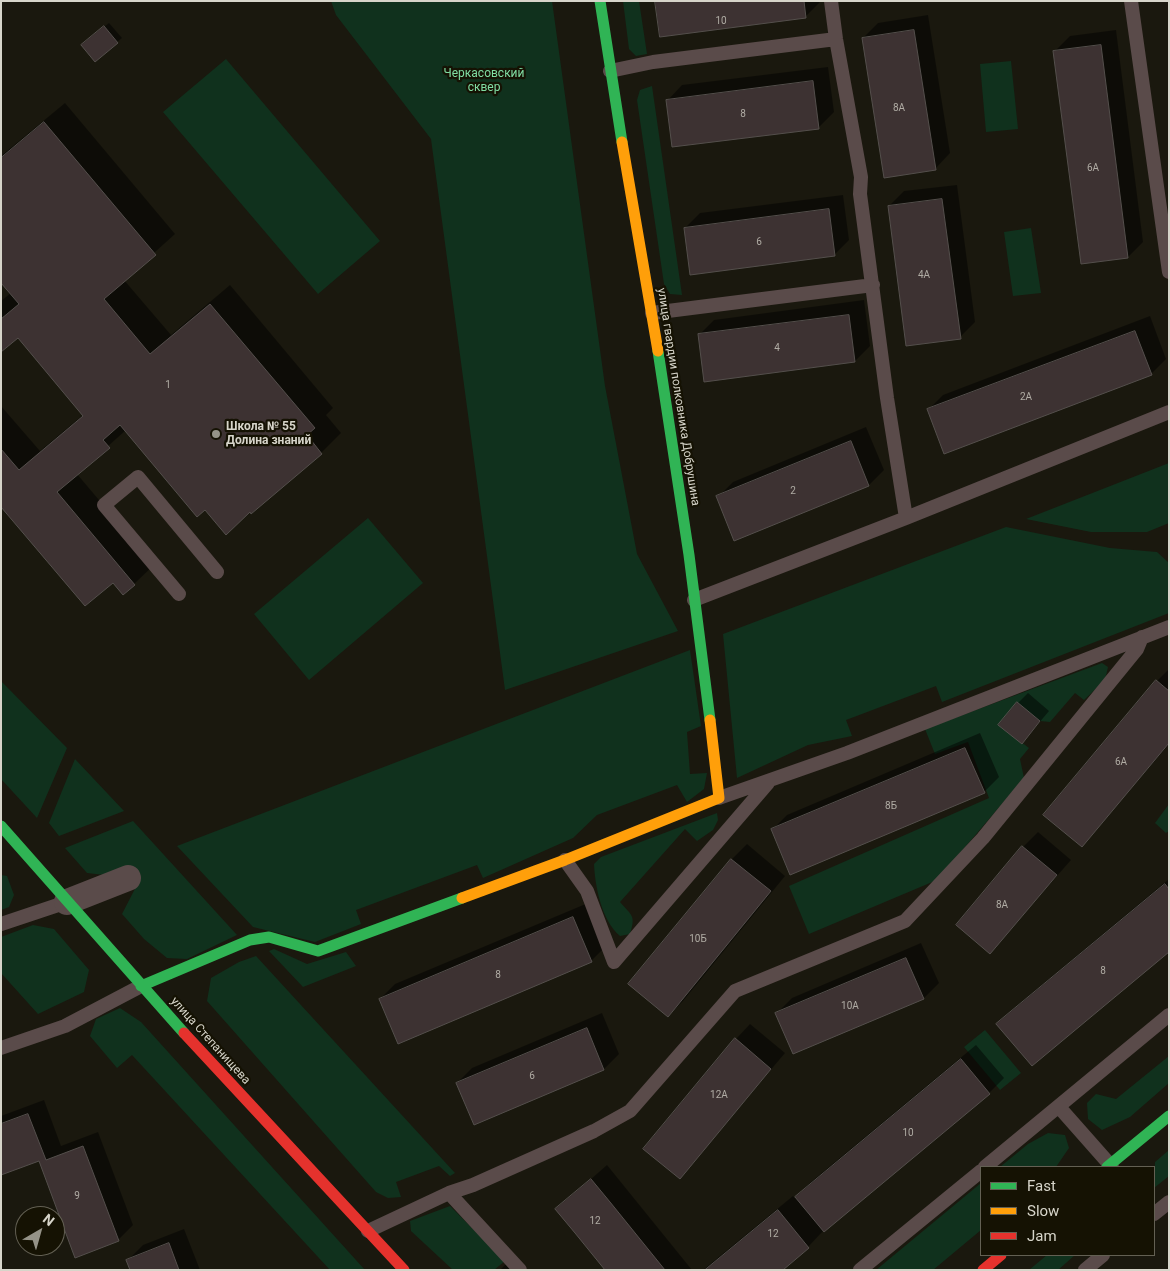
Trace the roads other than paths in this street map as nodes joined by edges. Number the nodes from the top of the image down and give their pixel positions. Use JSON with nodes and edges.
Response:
{"nodes":[{"id":1,"x":600,"y":1,"type":"edge"},
{"id":2,"x":831,"y":1,"type":"edge"},
{"id":3,"x":1131,"y":1,"type":"edge"},
{"id":4,"x":836,"y":39,"type":"junction"},
{"id":5,"x":610,"y":71,"type":"junction"},
{"id":6,"x":1169,"y":272,"type":"edge"},
{"id":7,"x":873,"y":285,"type":"junction"},
{"id":8,"x":652,"y":313,"type":"junction"},
{"id":9,"x":1169,"y":412,"type":"edge"},
{"id":10,"x":906,"y":518,"type":"junction"},
{"id":11,"x":217,"y":572,"type":"dead end"},
{"id":12,"x":179,"y":594,"type":"dead end"},
{"id":13,"x":694,"y":600,"type":"junction"},
{"id":14,"x":1169,"y":627,"type":"edge"},
{"id":15,"x":1142,"y":637,"type":"junction"},
{"id":16,"x":769,"y":782,"type":"junction"},
{"id":17,"x":719,"y":798,"type":"junction"},
{"id":18,"x":1,"y":826,"type":"edge"},
{"id":19,"x":565,"y":860,"type":"junction"},
{"id":20,"x":128,"y":878,"type":"dead end"},
{"id":21,"x":67,"y":902,"type":"junction"},
{"id":22,"x":1,"y":924,"type":"edge"},
{"id":23,"x":141,"y":986,"type":"junction"},
{"id":24,"x":1169,"y":1015,"type":"edge"},
{"id":25,"x":1,"y":1048,"type":"edge"},
{"id":26,"x":1059,"y":1107,"type":"junction"},
{"id":27,"x":1169,"y":1116,"type":"edge"},
{"id":28,"x":987,"y":1166,"type":"edge"},
{"id":29,"x":1109,"y":1166,"type":"edge"},
{"id":30,"x":980,"y":1172,"type":"edge"},
{"id":31,"x":449,"y":1192,"type":"junction"},
{"id":32,"x":1169,"y":1202,"type":"edge"},
{"id":33,"x":1155,"y":1213,"type":"edge"},
{"id":34,"x":368,"y":1231,"type":"junction"},
{"id":35,"x":1000,"y":1256,"type":"edge"},
{"id":36,"x":1102,"y":1256,"type":"edge"},
{"id":37,"x":404,"y":1270,"type":"edge"},
{"id":38,"x":520,"y":1270,"type":"edge"},
{"id":39,"x":860,"y":1270,"type":"edge"},
{"id":40,"x":983,"y":1270,"type":"edge"},
{"id":41,"x":1084,"y":1270,"type":"edge"}],
"edges":[{"from":1,"to":5,"type":"street","name":"улица гвардии полковника Добрушина"},
{"from":2,"to":4,"type":"lane"},
{"from":3,"to":6,"type":"lane"},
{"from":4,"to":5,"type":"lane"},
{"from":4,"to":7,"type":"lane"},
{"from":5,"to":8,"type":"street","name":"улица гвардии полковника Добрушина"},
{"from":7,"to":8,"type":"lane"},
{"from":7,"to":10,"type":"lane"},
{"from":8,"to":13,"type":"street","name":"улица гвардии полковника Добрушина"},
{"from":9,"to":10,"type":"lane"},
{"from":10,"to":13,"type":"lane"},
{"from":11,"to":12,"type":"lane"},
{"from":13,"to":17,"type":"street","name":"улица гвардии полковника Добрушина"},
{"from":14,"to":15,"type":"lane"},
{"from":15,"to":16,"type":"lane"},
{"from":15,"to":31,"type":"lane"},
{"from":16,"to":17,"type":"lane"},
{"from":16,"to":19,"type":"lane"},
{"from":17,"to":19,"type":"street"},
{"from":18,"to":21,"type":"street","name":"улица Степанищева"},
{"from":19,"to":23,"type":"street"},
{"from":20,"to":21,"type":"street"},
{"from":21,"to":22,"type":"lane"},
{"from":21,"to":23,"type":"street","name":"улица Степанищева"},
{"from":23,"to":25,"type":"lane"},
{"from":23,"to":34,"type":"street","name":"улица Степанищева"},
{"from":24,"to":26,"type":"lane"},
{"from":26,"to":28,"type":"lane"},
{"from":26,"to":29,"type":"lane"},
{"from":27,"to":29,"type":"street"},
{"from":30,"to":39,"type":"lane"},
{"from":31,"to":34,"type":"lane"},
{"from":31,"to":38,"type":"lane"},
{"from":32,"to":33,"type":"lane"},
{"from":34,"to":37,"type":"street","name":"улица Степанищева"},
{"from":35,"to":40,"type":"street"},
{"from":36,"to":41,"type":"lane"}]}
